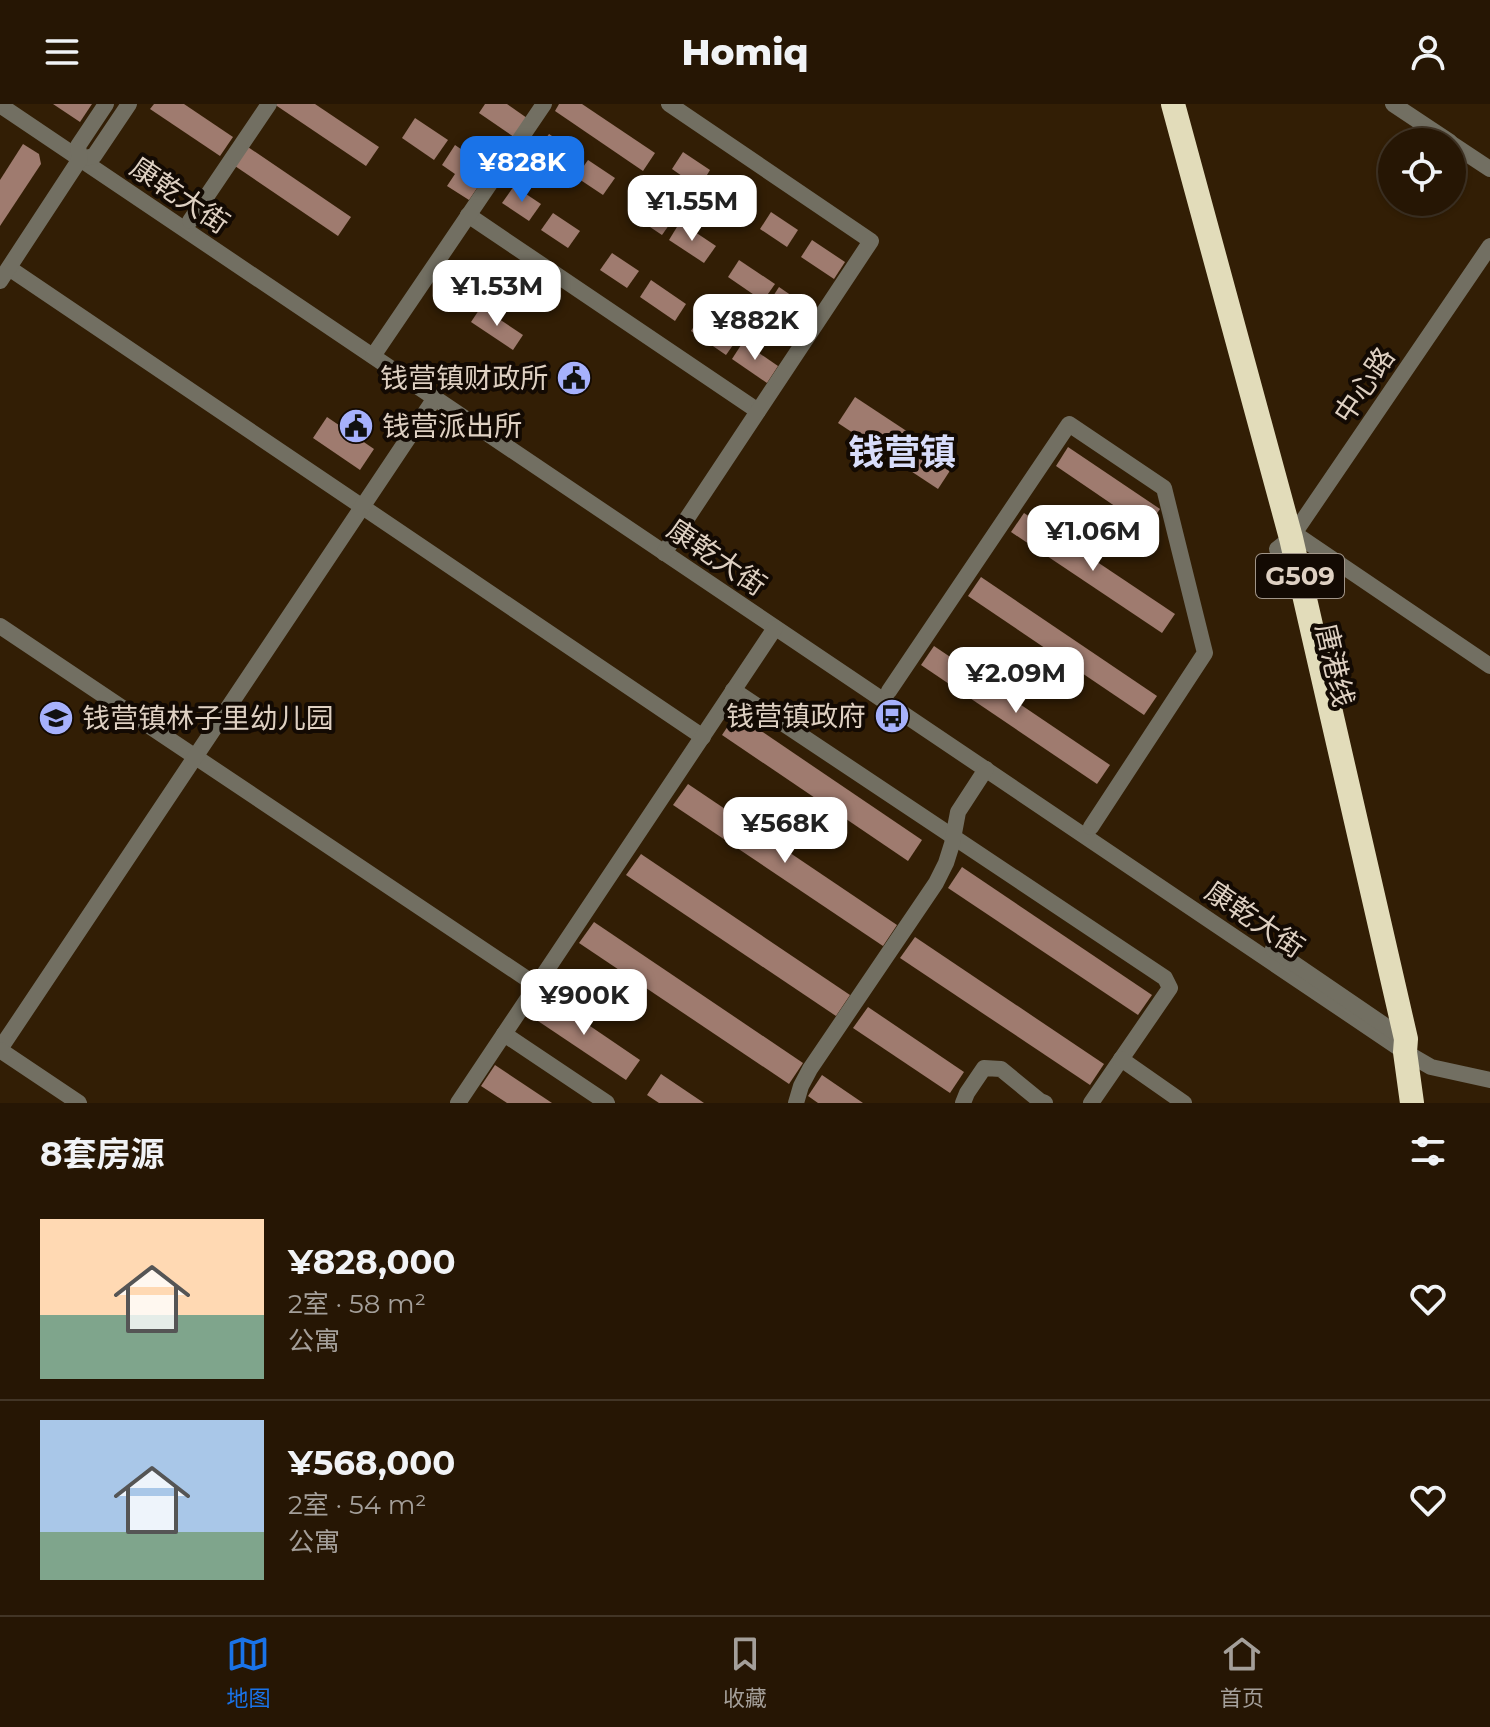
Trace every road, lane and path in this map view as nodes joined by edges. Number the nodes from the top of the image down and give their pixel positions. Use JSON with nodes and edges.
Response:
{"nodes":[{"id":1,"x":17,"y":104,"type":"edge"},
{"id":2,"x":106,"y":104,"type":"edge"},
{"id":3,"x":129,"y":104,"type":"edge"},
{"id":4,"x":269,"y":104,"type":"edge"},
{"id":5,"x":544,"y":104,"type":"edge"},
{"id":6,"x":669,"y":104,"type":"edge"},
{"id":7,"x":1161,"y":104,"type":"edge"},
{"id":8,"x":1173,"y":104,"type":"edge"},
{"id":9,"x":1393,"y":104,"type":"edge"},
{"id":10,"x":0,"y":105,"type":"edge"},
{"id":11,"x":1429,"y":128,"type":"edge"},
{"id":12,"x":1466,"y":153,"type":"edge"},
{"id":13,"x":84,"y":154,"type":"junction"},
{"id":14,"x":1490,"y":169,"type":"edge"},
{"id":15,"x":468,"y":215,"type":"junction"},
{"id":16,"x":190,"y":221,"type":"junction"},
{"id":17,"x":1490,"y":246,"type":"edge"},
{"id":18,"x":4,"y":274,"type":"edge"},
{"id":19,"x":376,"y":352,"type":"junction"},
{"id":20,"x":435,"y":398,"type":"junction"},
{"id":21,"x":758,"y":411,"type":"junction"},
{"id":22,"x":363,"y":507,"type":"junction"},
{"id":23,"x":1287,"y":540,"type":"junction"},
{"id":24,"x":667,"y":548,"type":"junction"},
{"id":25,"x":0,"y":626,"type":"edge"},
{"id":26,"x":775,"y":628,"type":"junction"},
{"id":27,"x":1490,"y":666,"type":"edge"},
{"id":28,"x":733,"y":690,"type":"junction"},
{"id":29,"x":889,"y":691,"type":"junction"},
{"id":30,"x":703,"y":737,"type":"junction"},
{"id":31,"x":195,"y":757,"type":"junction"},
{"id":32,"x":986,"y":769,"type":"junction"},
{"id":33,"x":1091,"y":827,"type":"junction"},
{"id":34,"x":953,"y":835,"type":"junction"},
{"id":35,"x":536,"y":985,"type":"junction"},
{"id":36,"x":504,"y":1034,"type":"junction"},
{"id":37,"x":1400,"y":1040,"type":"junction"},
{"id":38,"x":0,"y":1050,"type":"edge"},
{"id":39,"x":1121,"y":1059,"type":"junction"},
{"id":40,"x":1490,"y":1080,"type":"edge"},
{"id":41,"x":79,"y":1103,"type":"edge"},
{"id":42,"x":458,"y":1103,"type":"edge"},
{"id":43,"x":607,"y":1103,"type":"edge"},
{"id":44,"x":796,"y":1103,"type":"edge"},
{"id":45,"x":963,"y":1103,"type":"edge"},
{"id":46,"x":1045,"y":1103,"type":"edge"},
{"id":47,"x":1091,"y":1103,"type":"edge"},
{"id":48,"x":1184,"y":1103,"type":"edge"},
{"id":49,"x":1412,"y":1103,"type":"edge"}],
"edges":[{"from":1,"to":13,"type":"street","name":"康乾大街"},
{"from":2,"to":13,"type":"street"},
{"from":3,"to":13,"type":"street"},
{"from":4,"to":16,"type":"street"},
{"from":5,"to":15,"type":"street"},
{"from":6,"to":21,"type":"street"},
{"from":7,"to":23,"type":"highway","name":"唐港线","number":"G509"},
{"from":8,"to":23,"type":"highway","name":"唐港线","number":"G509"},
{"from":9,"to":11,"type":"street"},
{"from":10,"to":13,"type":"street","name":"康乾大街"},
{"from":12,"to":14,"type":"street"},
{"from":13,"to":16,"type":"street","name":"康乾大街"},
{"from":13,"to":18,"type":"street"},
{"from":13,"to":19,"type":"street","name":"康乾大街"},
{"from":15,"to":19,"type":"street"},
{"from":15,"to":21,"type":"street"},
{"from":16,"to":19,"type":"street","name":"康乾大街"},
{"from":17,"to":23,"type":"street","name":"中心路"},
{"from":18,"to":22,"type":"street"},
{"from":19,"to":20,"type":"street","name":"康乾大街"},
{"from":19,"to":24,"type":"street","name":"康乾大街"},
{"from":20,"to":22,"type":"street"},
{"from":20,"to":24,"type":"street","name":"康乾大街"},
{"from":21,"to":24,"type":"street"},
{"from":22,"to":30,"type":"street"},
{"from":22,"to":31,"type":"street"},
{"from":23,"to":27,"type":"street"},
{"from":23,"to":37,"type":"highway","name":"唐港线","number":"G509"},
{"from":24,"to":26,"type":"street","name":"康乾大街"},
{"from":24,"to":29,"type":"street","name":"康乾大街"},
{"from":25,"to":31,"type":"street"},
{"from":26,"to":28,"type":"street"},
{"from":26,"to":32,"type":"street","name":"康乾大街"},
{"from":28,"to":30,"type":"street"},
{"from":28,"to":34,"type":"street"},
{"from":29,"to":33,"type":"street","name":"康乾大街"},
{"from":29,"to":33,"type":"street"},
{"from":30,"to":35,"type":"street"},
{"from":31,"to":35,"type":"street"},
{"from":31,"to":38,"type":"street"},
{"from":32,"to":34,"type":"street"},
{"from":32,"to":37,"type":"street","name":"康乾大街"},
{"from":33,"to":37,"type":"street","name":"康乾大街"},
{"from":34,"to":39,"type":"street"},
{"from":34,"to":44,"type":"street"},
{"from":35,"to":36,"type":"street"},
{"from":36,"to":42,"type":"street"},
{"from":36,"to":43,"type":"street"},
{"from":37,"to":40,"type":"street"},
{"from":37,"to":49,"type":"highway","name":"唐港线","number":"G509"},
{"from":38,"to":41,"type":"street"},
{"from":39,"to":47,"type":"street"},
{"from":39,"to":48,"type":"street"},
{"from":45,"to":46,"type":"street"}]}
